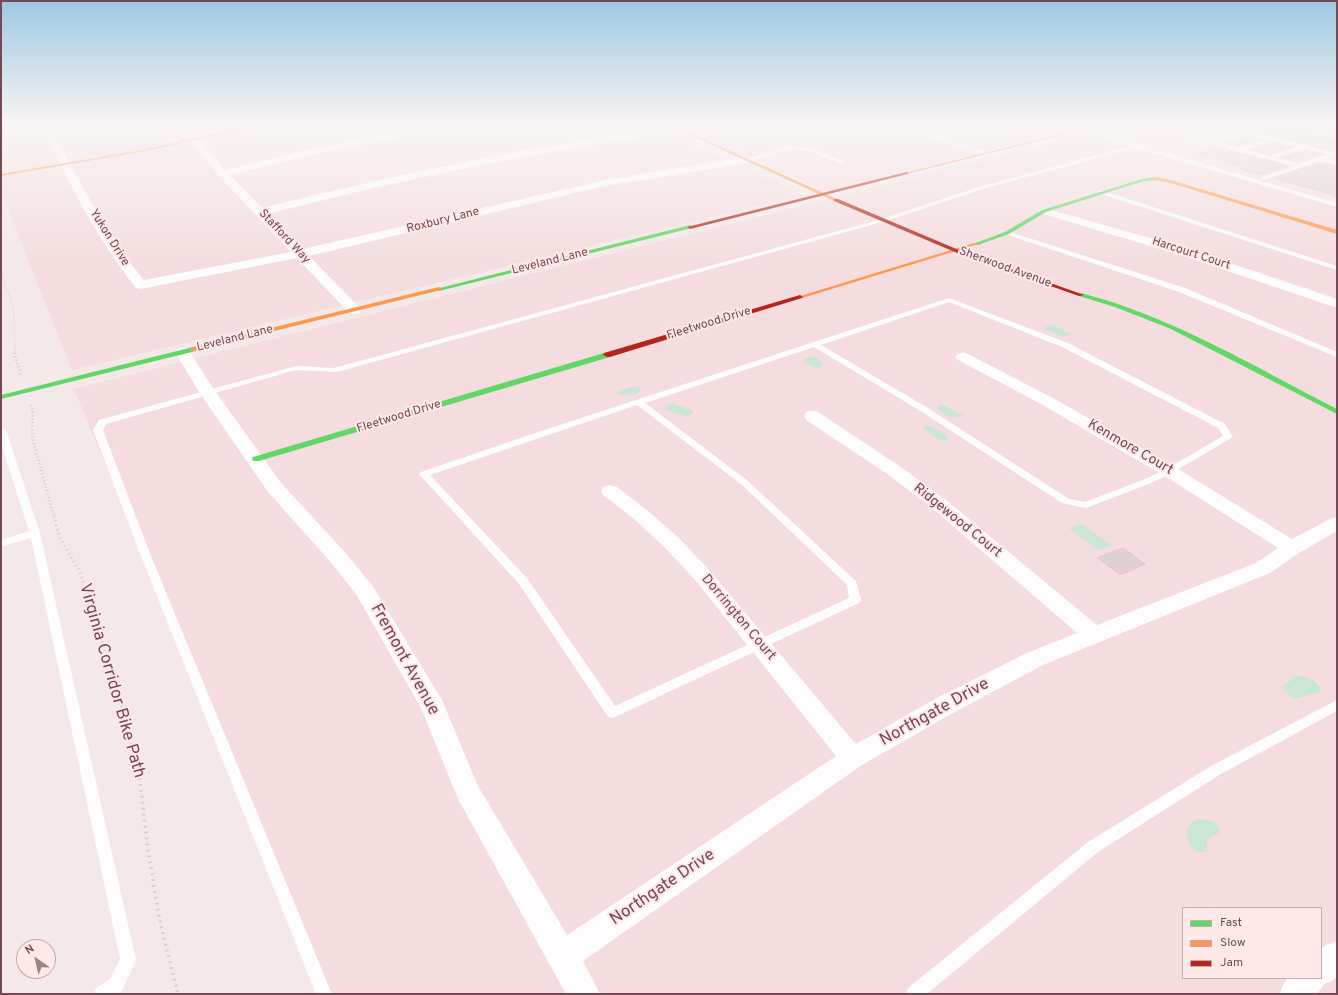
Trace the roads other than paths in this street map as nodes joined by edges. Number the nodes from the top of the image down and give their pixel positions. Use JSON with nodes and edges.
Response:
{"nodes":[{"id":1,"x":17,"y":172,"type":"edge"},
{"id":2,"x":69,"y":172,"type":"edge"},
{"id":3,"x":229,"y":172,"type":"edge"},
{"id":4,"x":424,"y":172,"type":"edge"},
{"id":5,"x":664,"y":172,"type":"edge"},
{"id":6,"x":774,"y":172,"type":"edge"},
{"id":7,"x":914,"y":172,"type":"edge"},
{"id":8,"x":1039,"y":172,"type":"edge"},
{"id":9,"x":1223,"y":172,"type":"edge"},
{"id":10,"x":1244,"y":172,"type":"edge"},
{"id":11,"x":1281,"y":172,"type":"edge"},
{"id":12,"x":223,"y":174,"type":"joint"},
{"id":13,"x":1,"y":175,"type":"edge"},
{"id":14,"x":1264,"y":178,"type":"junction"},
{"id":15,"x":1100,"y":192,"type":"junction"},
{"id":16,"x":824,"y":195,"type":"junction"},
{"id":17,"x":1337,"y":199,"type":"edge"},
{"id":18,"x":1337,"y":205,"type":"edge"},
{"id":19,"x":1044,"y":210,"type":"junction"},
{"id":20,"x":261,"y":212,"type":"junction"},
{"id":21,"x":884,"y":220,"type":"junction"},
{"id":22,"x":1337,"y":232,"type":"edge"},
{"id":23,"x":1007,"y":233,"type":"junction"},
{"id":24,"x":955,"y":250,"type":"junction"},
{"id":25,"x":299,"y":254,"type":"junction"},
{"id":26,"x":1337,"y":268,"type":"edge"},
{"id":27,"x":141,"y":286,"type":"joint"},
{"id":28,"x":1337,"y":304,"type":"edge"},
{"id":29,"x":354,"y":310,"type":"junction"},
{"id":30,"x":814,"y":344,"type":"junction"},
{"id":31,"x":183,"y":352,"type":"junction"},
{"id":32,"x":1337,"y":355,"type":"edge"},
{"id":33,"x":963,"y":357,"type":"dead end"},
{"id":34,"x":207,"y":392,"type":"junction"},
{"id":35,"x":1,"y":397,"type":"edge"},
{"id":36,"x":638,"y":402,"type":"junction"},
{"id":37,"x":1337,"y":412,"type":"edge"},
{"id":38,"x":812,"y":416,"type":"dead end"},
{"id":39,"x":1,"y":430,"type":"edge"},
{"id":40,"x":256,"y":459,"type":"junction"},
{"id":41,"x":1169,"y":471,"type":"junction"},
{"id":42,"x":610,"y":491,"type":"dead end"},
{"id":43,"x":1337,"y":523,"type":"edge"},
{"id":44,"x":35,"y":533,"type":"junction"},
{"id":45,"x":1,"y":544,"type":"edge"},
{"id":46,"x":1292,"y":548,"type":"junction"},
{"id":47,"x":1094,"y":635,"type":"junction"},
{"id":48,"x":760,"y":646,"type":"junction"},
{"id":49,"x":1337,"y":704,"type":"edge"},
{"id":50,"x":853,"y":758,"type":"junction"},
{"id":51,"x":1337,"y":956,"type":"edge"},
{"id":52,"x":562,"y":957,"type":"junction"},
{"id":53,"x":1322,"y":969,"type":"edge"},
{"id":54,"x":1310,"y":979,"type":"edge"},
{"id":55,"x":102,"y":994,"type":"edge"},
{"id":56,"x":324,"y":994,"type":"edge"},
{"id":57,"x":584,"y":994,"type":"edge"},
{"id":58,"x":914,"y":994,"type":"edge"},
{"id":59,"x":1295,"y":994,"type":"edge"}],
"edges":[{"from":1,"to":13,"type":"street"},
{"from":2,"to":27,"type":"street","name":"Yukon Drive"},
{"from":3,"to":12,"type":"street"},
{"from":4,"to":20,"type":"street"},
{"from":5,"to":25,"type":"street","name":"Roxbury Lane"},
{"from":6,"to":16,"type":"street","name":"Sherwood Avenue"},
{"from":7,"to":16,"type":"street","name":"Leveland Lane"},
{"from":8,"to":21,"type":"lane"},
{"from":9,"to":18,"type":"lane"},
{"from":10,"to":14,"type":"lane"},
{"from":11,"to":14,"type":"lane"},
{"from":12,"to":20,"type":"street","name":"Stafford Way"},
{"from":14,"to":17,"type":"lane"},
{"from":15,"to":19,"type":"street","name":"Fleetwood Drive"},
{"from":15,"to":22,"type":"street","name":"Fleetwood Drive"},
{"from":15,"to":26,"type":"lane"},
{"from":16,"to":21,"type":"street","name":"Sherwood Avenue"},
{"from":16,"to":29,"type":"street","name":"Leveland Lane"},
{"from":19,"to":23,"type":"street","name":"Fleetwood Drive"},
{"from":19,"to":28,"type":"street","name":"Harcourt Court"},
{"from":20,"to":25,"type":"street","name":"Stafford Way"},
{"from":21,"to":24,"type":"street","name":"Sherwood Avenue"},
{"from":21,"to":34,"type":"lane"},
{"from":23,"to":24,"type":"street","name":"Fleetwood Drive"},
{"from":23,"to":32,"type":"lane"},
{"from":24,"to":37,"type":"street","name":"Sherwood Avenue"},
{"from":24,"to":40,"type":"street","name":"Fleetwood Drive"},
{"from":25,"to":27,"type":"street","name":"Roxbury Lane"},
{"from":25,"to":29,"type":"street","name":"Stafford Way"},
{"from":29,"to":31,"type":"street","name":"Leveland Lane"},
{"from":30,"to":36,"type":"lane"},
{"from":30,"to":41,"type":"lane"},
{"from":30,"to":41,"type":"lane"},
{"from":31,"to":34,"type":"street","name":"Fremont Avenue"},
{"from":31,"to":35,"type":"street","name":"Leveland Lane"},
{"from":33,"to":41,"type":"street","name":"Kenmore Court"},
{"from":34,"to":40,"type":"street","name":"Fremont Avenue"},
{"from":34,"to":56,"type":"lane"},
{"from":36,"to":48,"type":"lane"},
{"from":36,"to":48,"type":"lane"},
{"from":38,"to":47,"type":"street","name":"Ridgewood Court"},
{"from":39,"to":44,"type":"lane"},
{"from":40,"to":52,"type":"street","name":"Fremont Avenue"},
{"from":41,"to":46,"type":"street","name":"Kenmore Court"},
{"from":42,"to":48,"type":"street","name":"Dorrington Court"},
{"from":43,"to":46,"type":"street","name":"Northgate Drive"},
{"from":44,"to":45,"type":"lane"},
{"from":44,"to":55,"type":"lane"},
{"from":46,"to":47,"type":"street","name":"Northgate Drive"},
{"from":47,"to":50,"type":"street","name":"Northgate Drive"},
{"from":48,"to":50,"type":"street","name":"Dorrington Court"},
{"from":49,"to":58,"type":"lane"},
{"from":50,"to":52,"type":"street","name":"Northgate Drive"},
{"from":51,"to":53,"type":"street"},
{"from":52,"to":57,"type":"street","name":"Fremont Avenue"},
{"from":54,"to":59,"type":"street"}]}
